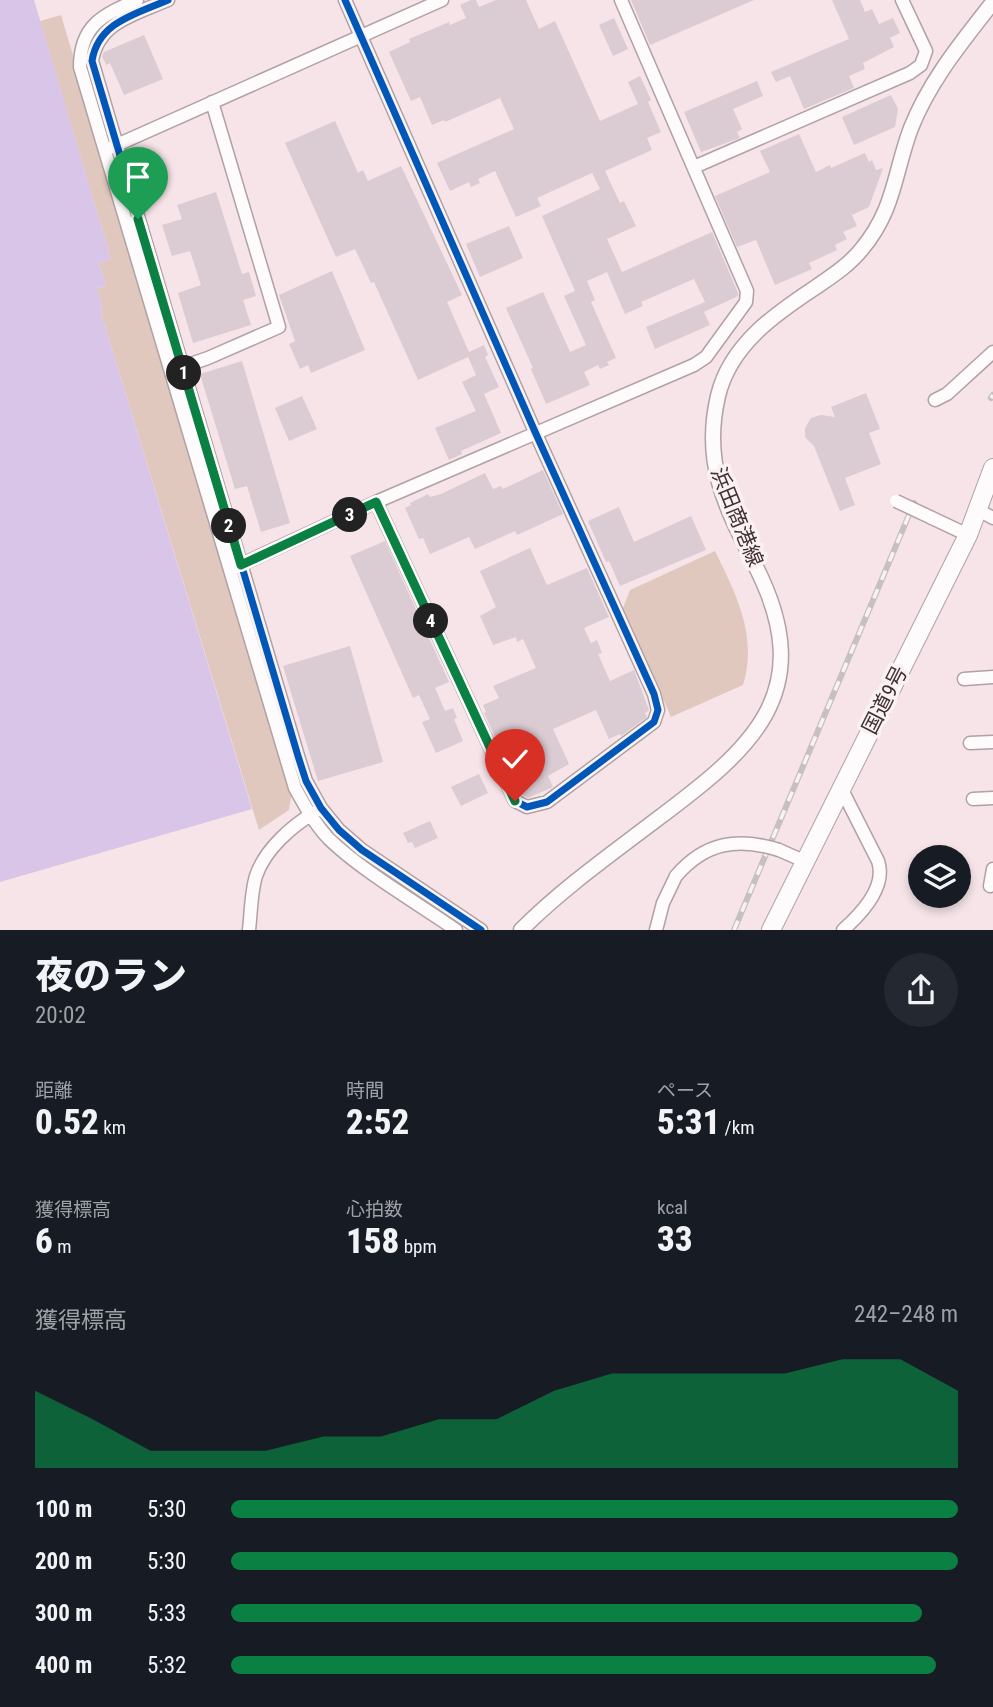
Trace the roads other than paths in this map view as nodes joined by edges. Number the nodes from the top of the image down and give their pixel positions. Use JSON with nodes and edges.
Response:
{"nodes":[{"id":1,"x":137,"y":0,"type":"edge"},
{"id":2,"x":168,"y":0,"type":"edge"},
{"id":3,"x":345,"y":0,"type":"edge"},
{"id":4,"x":442,"y":0,"type":"edge"},
{"id":5,"x":621,"y":0,"type":"edge"},
{"id":6,"x":902,"y":0,"type":"edge"},
{"id":7,"x":993,"y":2,"type":"edge"},
{"id":8,"x":361,"y":36,"type":"junction"},
{"id":9,"x":212,"y":102,"type":"junction"},
{"id":10,"x":110,"y":148,"type":"junction"},
{"id":11,"x":694,"y":167,"type":"junction"},
{"id":12,"x":993,"y":352,"type":"edge"},
{"id":13,"x":176,"y":369,"type":"junction"},
{"id":14,"x":935,"y":400,"type":"dead end"},
{"id":15,"x":536,"y":434,"type":"junction"},
{"id":16,"x":993,"y":468,"type":"edge"},
{"id":17,"x":896,"y":501,"type":"dead end"},
{"id":18,"x":376,"y":502,"type":"junction"},
{"id":19,"x":986,"y":505,"type":"edge"},
{"id":20,"x":968,"y":535,"type":"junction"},
{"id":21,"x":235,"y":567,"type":"junction"},
{"id":22,"x":993,"y":677,"type":"edge"},
{"id":23,"x":964,"y":678,"type":"dead end"},
{"id":24,"x":993,"y":742,"type":"edge"},
{"id":25,"x":970,"y":743,"type":"dead end"},
{"id":26,"x":841,"y":788,"type":"junction"},
{"id":27,"x":993,"y":798,"type":"edge"},
{"id":28,"x":973,"y":799,"type":"dead end"},
{"id":29,"x":315,"y":811,"type":"junction"},
{"id":30,"x":804,"y":861,"type":"junction"},
{"id":31,"x":993,"y":869,"type":"edge"},
{"id":32,"x":990,"y":887,"type":"dead end"},
{"id":33,"x":249,"y":930,"type":"edge"},
{"id":34,"x":456,"y":930,"type":"edge"},
{"id":35,"x":481,"y":930,"type":"edge"},
{"id":36,"x":521,"y":930,"type":"edge"},
{"id":37,"x":656,"y":930,"type":"edge"},
{"id":38,"x":771,"y":930,"type":"edge"},
{"id":39,"x":843,"y":930,"type":"edge"}],
"edges":[{"from":1,"to":10,"type":"street"},
{"from":2,"to":10,"type":"street"},
{"from":3,"to":8,"type":"street"},
{"from":4,"to":8,"type":"street"},
{"from":5,"to":11,"type":"street"},
{"from":6,"to":11,"type":"street"},
{"from":7,"to":36,"type":"main road","name":"浜田商港線"},
{"from":8,"to":9,"type":"street"},
{"from":8,"to":15,"type":"street"},
{"from":9,"to":10,"type":"street"},
{"from":9,"to":13,"type":"street"},
{"from":10,"to":13,"type":"street"},
{"from":11,"to":15,"type":"street"},
{"from":12,"to":14,"type":"street"},
{"from":13,"to":21,"type":"street"},
{"from":15,"to":18,"type":"street"},
{"from":15,"to":18,"type":"street"},
{"from":16,"to":19,"type":"highway","name":"国道9号"},
{"from":17,"to":20,"type":"street","bridge":true},
{"from":18,"to":21,"type":"street"},
{"from":19,"to":20,"type":"highway","name":"国道9号"},
{"from":20,"to":26,"type":"highway","name":"国道9号"},
{"from":21,"to":29,"type":"street"},
{"from":22,"to":23,"type":"street"},
{"from":24,"to":25,"type":"street"},
{"from":26,"to":30,"type":"highway","name":"国道9号"},
{"from":26,"to":39,"type":"street"},
{"from":27,"to":28,"type":"street"},
{"from":29,"to":33,"type":"street"},
{"from":29,"to":34,"type":"street"},
{"from":29,"to":35,"type":"street"},
{"from":30,"to":37,"type":"street","bridge":true},
{"from":30,"to":38,"type":"highway","name":"国道9号"},
{"from":31,"to":32,"type":"street"}]}
